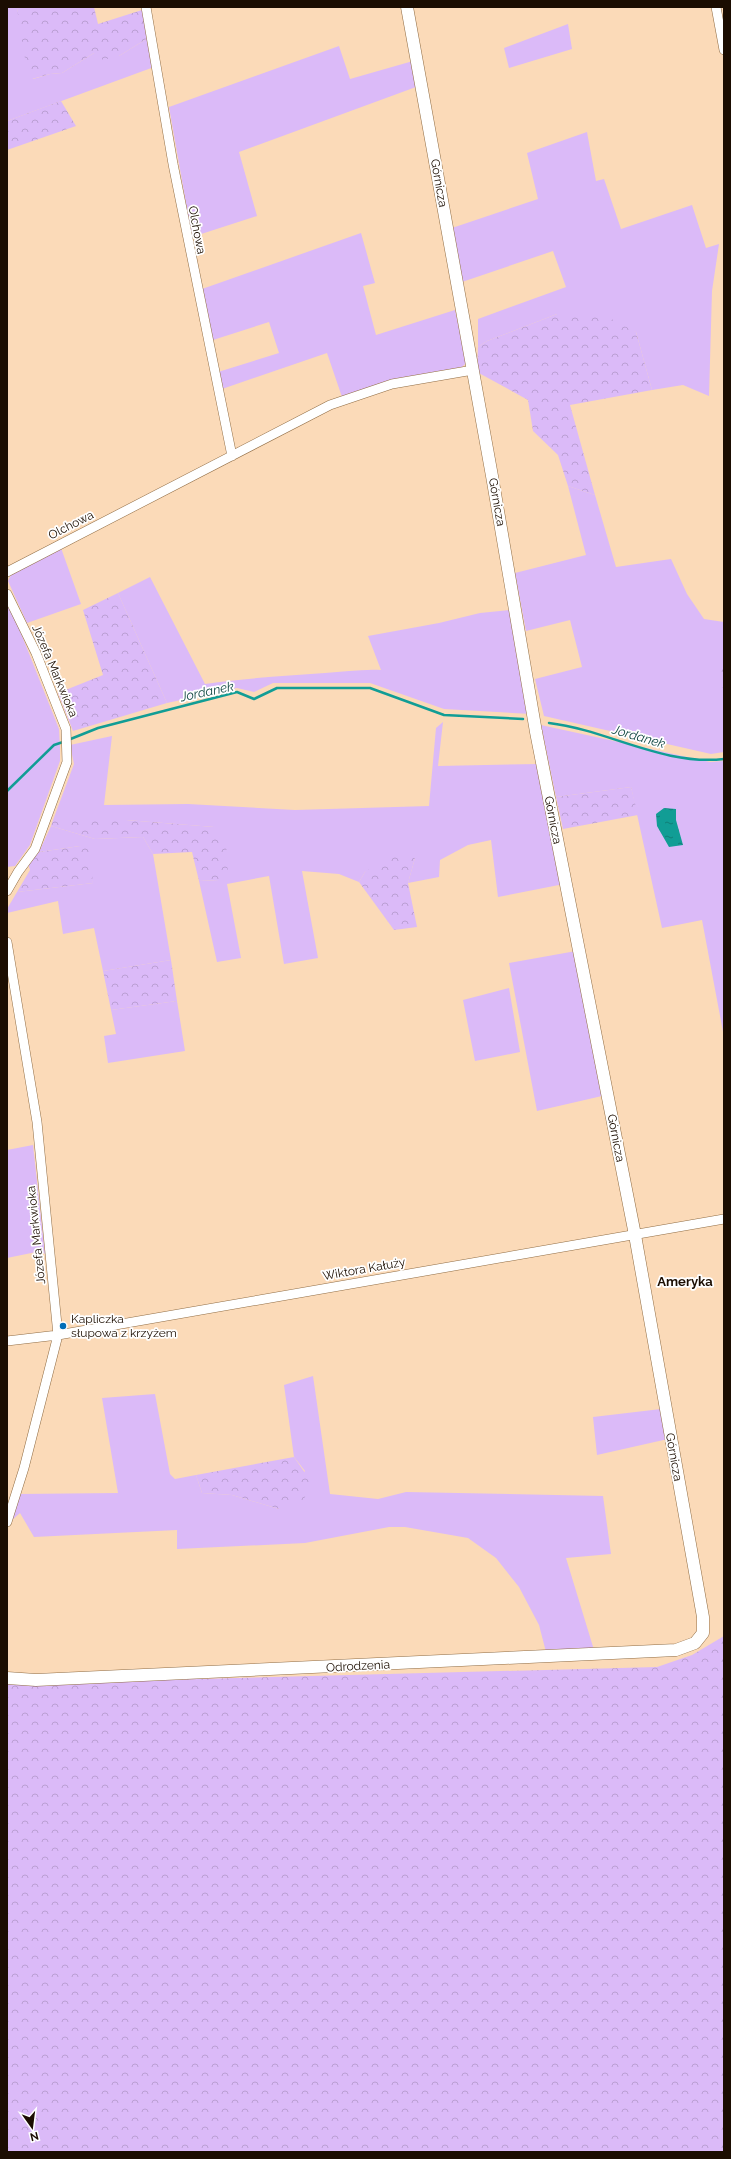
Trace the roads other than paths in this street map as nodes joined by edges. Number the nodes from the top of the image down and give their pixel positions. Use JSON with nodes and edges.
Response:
{"nodes":[{"id":1,"x":146,"y":7,"type":"edge"},
{"id":2,"x":407,"y":7,"type":"edge"},
{"id":3,"x":716,"y":7,"type":"edge"},
{"id":4,"x":724,"y":50,"type":"edge"},
{"id":5,"x":472,"y":370,"type":"junction"},
{"id":6,"x":232,"y":456,"type":"junction"},
{"id":7,"x":7,"y":572,"type":"edge"},
{"id":8,"x":7,"y":594,"type":"edge"},
{"id":9,"x":7,"y":892,"type":"edge"},
{"id":10,"x":7,"y":942,"type":"edge"},
{"id":11,"x":724,"y":1219,"type":"edge"},
{"id":12,"x":635,"y":1234,"type":"junction"},
{"id":13,"x":58,"y":1335,"type":"junction"},
{"id":14,"x":7,"y":1341,"type":"edge"},
{"id":15,"x":7,"y":1522,"type":"edge"},
{"id":16,"x":704,"y":1633,"type":"joint"},
{"id":17,"x":7,"y":1678,"type":"edge"}],
"edges":[{"from":1,"to":6,"type":"street","name":"Olchowa"},
{"from":2,"to":5,"type":"street","name":"Górnicza"},
{"from":3,"to":4,"type":"street"},
{"from":5,"to":6,"type":"street","name":"Olchowa"},
{"from":5,"to":12,"type":"street","name":"Górnicza"},
{"from":6,"to":7,"type":"street","name":"Olchowa"},
{"from":8,"to":9,"type":"street","name":"Józefa Markwioka"},
{"from":10,"to":13,"type":"street","name":"Józefa Markwioka"},
{"from":11,"to":12,"type":"street","name":"Wiktora Kałuży"},
{"from":12,"to":13,"type":"street","name":"Wiktora Kałuży"},
{"from":12,"to":16,"type":"street","name":"Górnicza"},
{"from":13,"to":14,"type":"street","name":"Wiktora Kałuży"},
{"from":13,"to":15,"type":"street","name":"Józefa Markwioka"},
{"from":16,"to":17,"type":"street","name":"Odrodzenia"}]}
